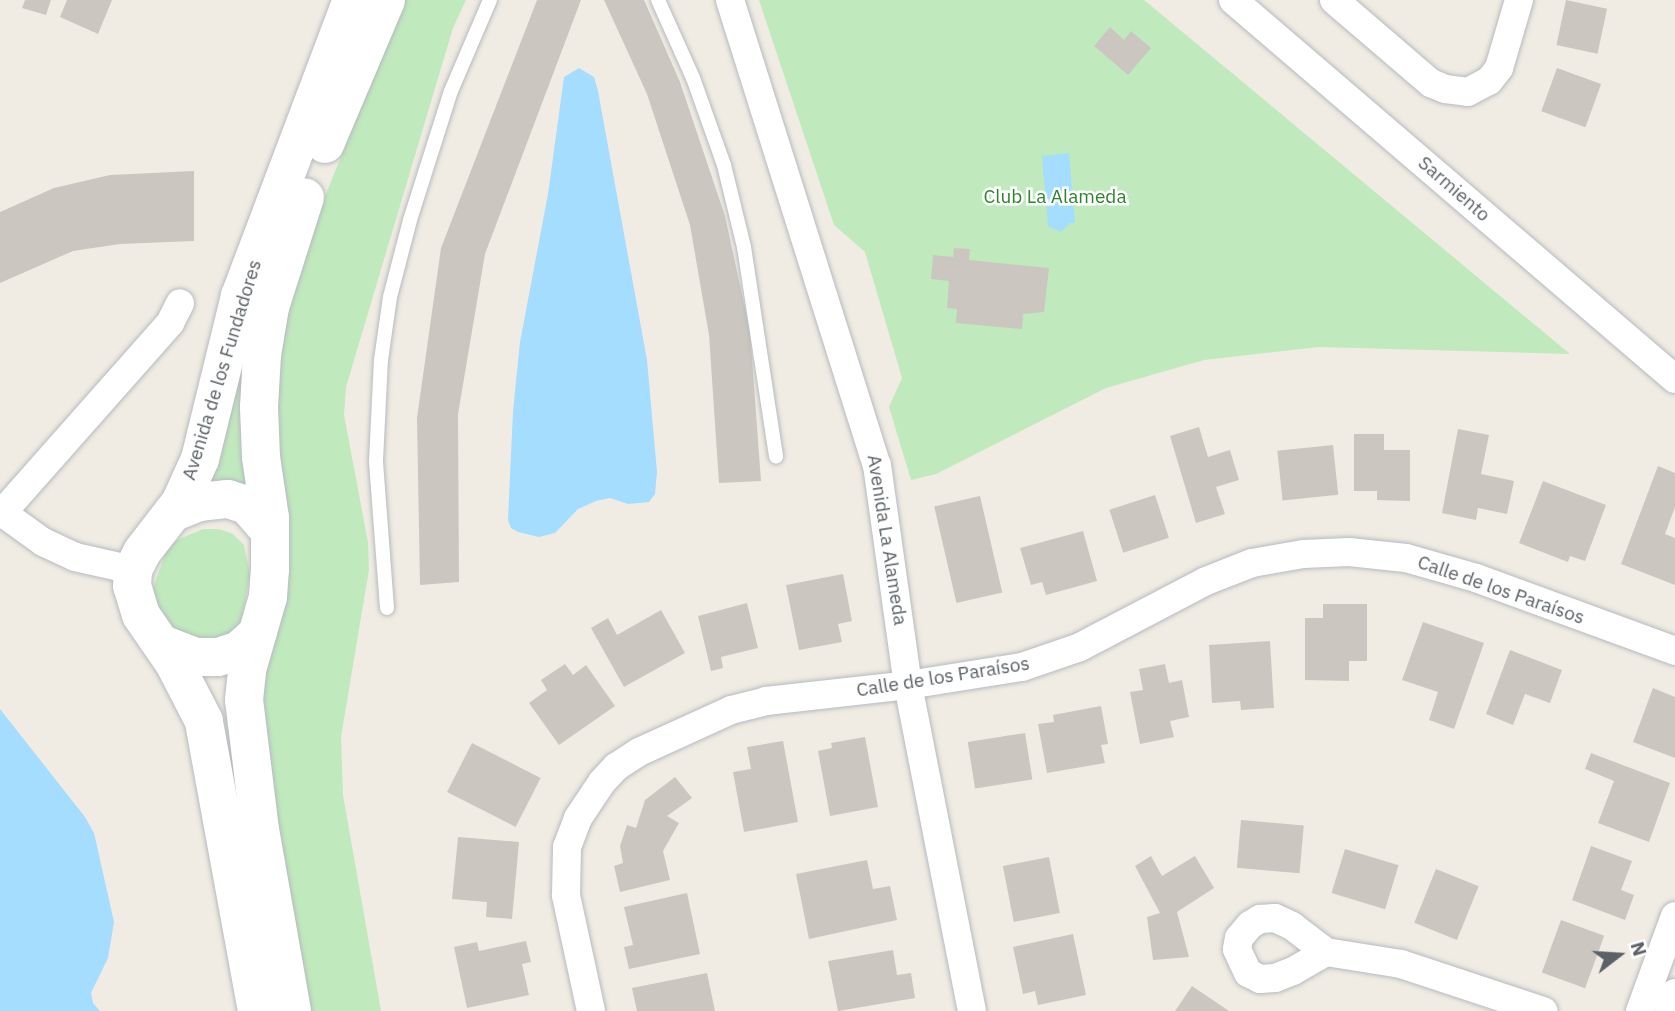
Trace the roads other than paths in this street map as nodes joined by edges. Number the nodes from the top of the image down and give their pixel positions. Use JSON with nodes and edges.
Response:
{"nodes":[{"id":1,"x":352,"y":0,"type":"edge"},
{"id":2,"x":386,"y":0,"type":"edge"},
{"id":3,"x":490,"y":0,"type":"edge"},
{"id":4,"x":658,"y":0,"type":"edge"},
{"id":5,"x":730,"y":0,"type":"edge"},
{"id":6,"x":1233,"y":0,"type":"edge"},
{"id":7,"x":1334,"y":0,"type":"edge"},
{"id":8,"x":1519,"y":0,"type":"edge"},
{"id":9,"x":180,"y":303,"type":"dead end"},
{"id":10,"x":1675,"y":379,"type":"edge"},
{"id":11,"x":776,"y":457,"type":"dead end"},
{"id":12,"x":1,"y":512,"type":"edge"},
{"id":13,"x":172,"y":513,"type":"junction"},
{"id":14,"x":270,"y":531,"type":"junction"},
{"id":15,"x":133,"y":570,"type":"junction"},
{"id":16,"x":387,"y":608,"type":"dead end"},
{"id":17,"x":258,"y":633,"type":"junction"},
{"id":18,"x":162,"y":644,"type":"junction"},
{"id":19,"x":1675,"y":651,"type":"edge"},
{"id":20,"x":908,"y":685,"type":"junction"},
{"id":21,"x":1675,"y":916,"type":"edge"},
{"id":22,"x":1326,"y":952,"type":"dead end"},
{"id":23,"x":1675,"y":993,"type":"edge"},
{"id":24,"x":257,"y":1011,"type":"edge"},
{"id":25,"x":292,"y":1011,"type":"edge"},
{"id":26,"x":591,"y":1011,"type":"edge"},
{"id":27,"x":972,"y":1011,"type":"edge"},
{"id":28,"x":1543,"y":1011,"type":"edge"},
{"id":29,"x":1640,"y":1011,"type":"edge"},
{"id":30,"x":1669,"y":1011,"type":"edge"}],
"edges":[{"from":1,"to":13,"type":"street","name":"Avenida de los Fundadores"},
{"from":2,"to":14,"type":"street","name":"Avenida de los Fundadores"},
{"from":3,"to":16,"type":"lane"},
{"from":4,"to":11,"type":"lane"},
{"from":5,"to":20,"type":"street","name":"Avenida La Alameda"},
{"from":6,"to":10,"type":"street","name":"Sarmiento"},
{"from":7,"to":8,"type":"street"},
{"from":9,"to":12,"type":"street"},
{"from":12,"to":15,"type":"street"},
{"from":13,"to":14,"type":"street"},
{"from":13,"to":15,"type":"street","name":"Avenida de los Fundadores"},
{"from":14,"to":17,"type":"street","name":"Avenida de los Fundadores"},
{"from":15,"to":18,"type":"street"},
{"from":17,"to":18,"type":"street"},
{"from":17,"to":25,"type":"street","name":"Avenida de los Fundadores"},
{"from":18,"to":24,"type":"street"},
{"from":19,"to":20,"type":"street","name":"Calle de los Paraísos"},
{"from":20,"to":26,"type":"street","name":"Calle de los Paraísos"},
{"from":20,"to":27,"type":"street","name":"Avenida La Alameda"},
{"from":21,"to":29,"type":"street"},
{"from":22,"to":28,"type":"street"},
{"from":23,"to":30,"type":"street"}]}
